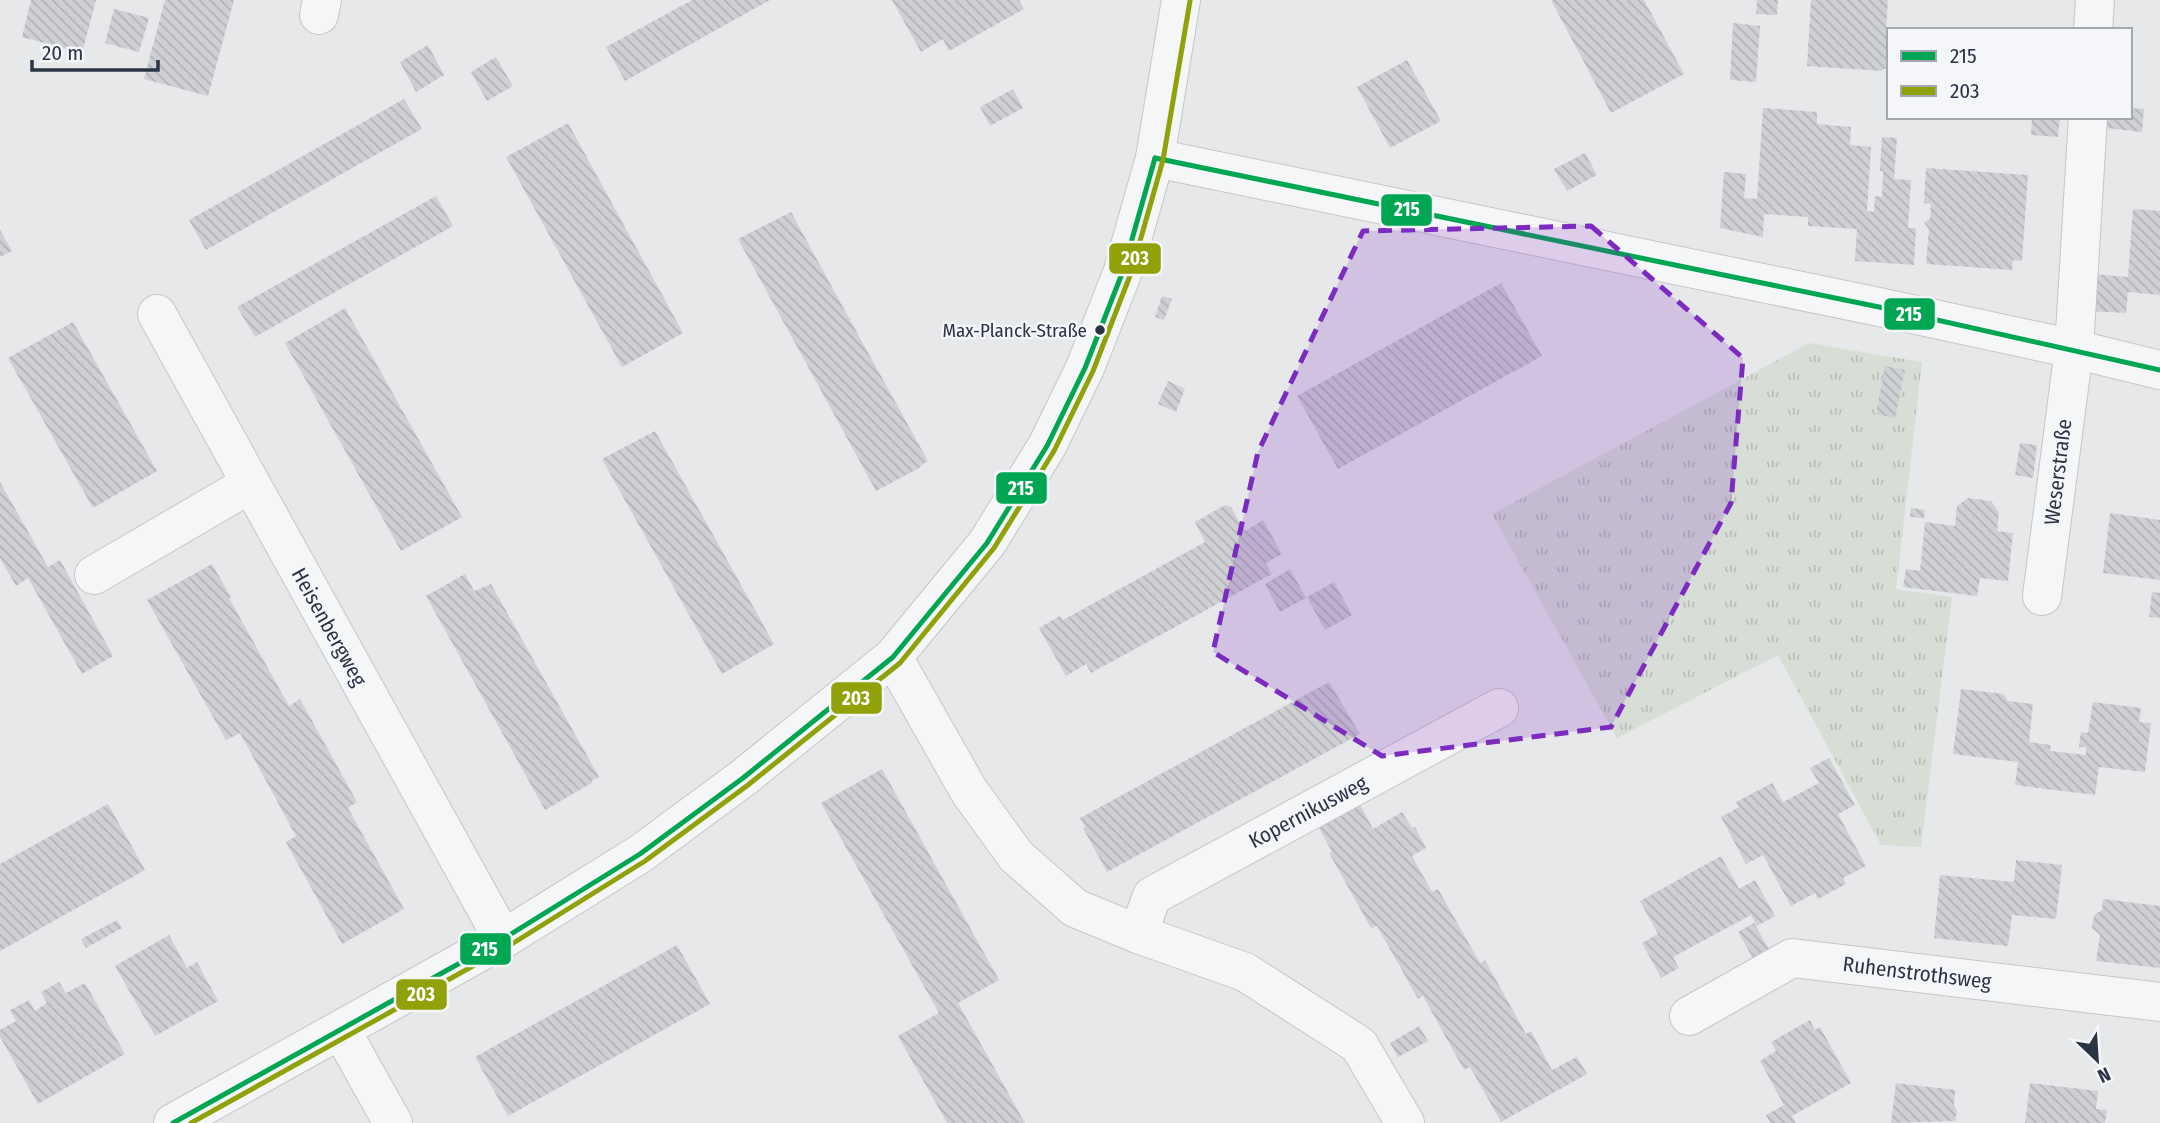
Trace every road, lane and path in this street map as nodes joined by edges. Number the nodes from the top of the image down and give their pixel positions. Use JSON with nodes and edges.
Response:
{"nodes":[{"id":1,"x":1181,"y":0,"type":"edge"},
{"id":2,"x":2095,"y":0,"type":"edge"},
{"id":3,"x":2093,"y":28,"type":"edge"},
{"id":4,"x":2088,"y":119,"type":"edge"},
{"id":5,"x":1155,"y":158,"type":"junction"},
{"id":6,"x":157,"y":314,"type":"dead end"},
{"id":7,"x":2074,"y":349,"type":"junction"},
{"id":8,"x":2160,"y":370,"type":"edge"},
{"id":9,"x":250,"y":484,"type":"junction"},
{"id":10,"x":94,"y":575,"type":"dead end"},
{"id":11,"x":2042,"y":596,"type":"dead end"},
{"id":12,"x":893,"y":657,"type":"junction"},
{"id":13,"x":1499,"y":708,"type":"dead end"},
{"id":14,"x":1138,"y":934,"type":"junction"},
{"id":15,"x":503,"y":939,"type":"junction"},
{"id":16,"x":2160,"y":1002,"type":"edge"},
{"id":17,"x":1689,"y":1016,"type":"dead end"},
{"id":18,"x":341,"y":1030,"type":"junction"},
{"id":19,"x":173,"y":1123,"type":"edge"},
{"id":20,"x":393,"y":1123,"type":"edge"},
{"id":21,"x":1405,"y":1123,"type":"edge"}],
"edges":[{"from":1,"to":5,"type":"street"},
{"from":2,"to":3,"type":"street"},
{"from":4,"to":7,"type":"street","name":"Weserstraße"},
{"from":5,"to":7,"type":"street"},
{"from":5,"to":12,"type":"street"},
{"from":6,"to":9,"type":"street","name":"Heisenbergweg"},
{"from":7,"to":8,"type":"street"},
{"from":7,"to":11,"type":"street","name":"Weserstraße"},
{"from":9,"to":10,"type":"street"},
{"from":9,"to":15,"type":"street","name":"Heisenbergweg"},
{"from":12,"to":14,"type":"street"},
{"from":12,"to":15,"type":"street"},
{"from":13,"to":14,"type":"street","name":"Kopernikusweg"},
{"from":14,"to":21,"type":"street"},
{"from":15,"to":18,"type":"street"},
{"from":16,"to":17,"type":"street","name":"Ruhenstrothsweg"},
{"from":18,"to":19,"type":"street"},
{"from":18,"to":20,"type":"street"}]}
